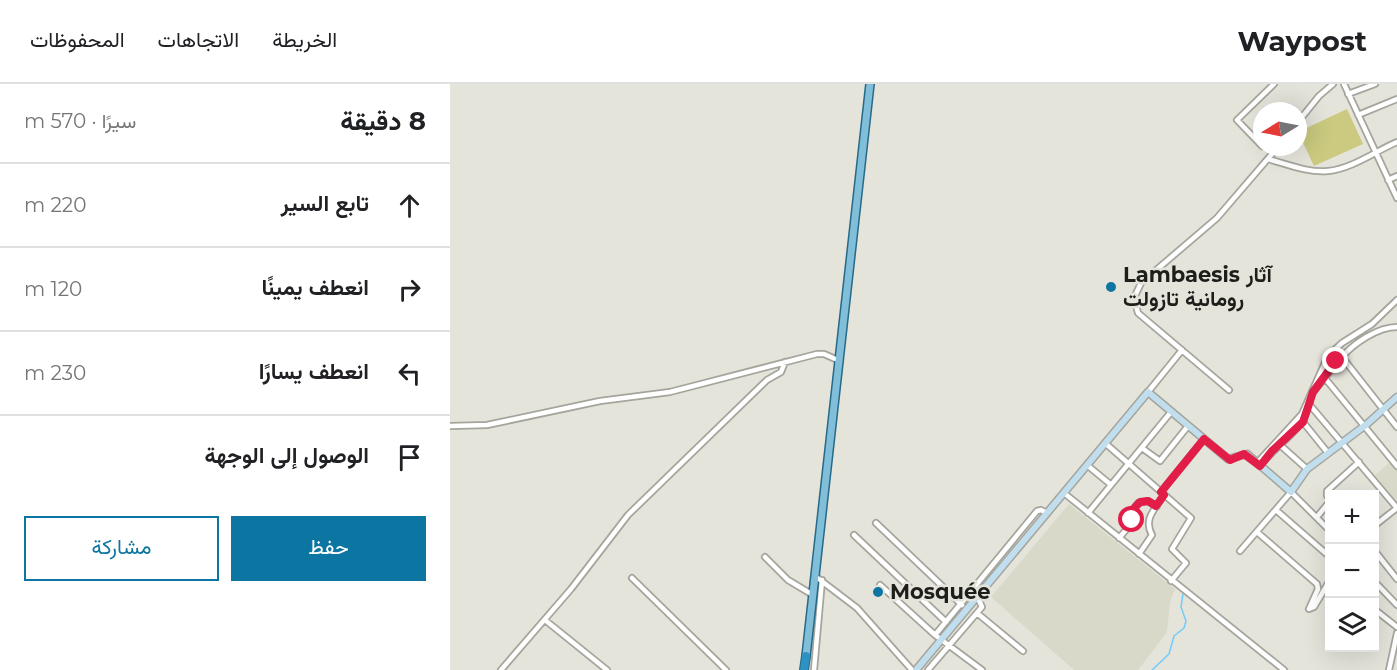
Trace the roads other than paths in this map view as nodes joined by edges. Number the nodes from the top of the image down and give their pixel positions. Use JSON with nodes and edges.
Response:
{"nodes":[{"id":1,"x":870,"y":84,"type":"edge"},
{"id":2,"x":1274,"y":84,"type":"edge"},
{"id":3,"x":1333,"y":84,"type":"edge"},
{"id":4,"x":1344,"y":84,"type":"edge"},
{"id":5,"x":1375,"y":84,"type":"edge"},
{"id":6,"x":1348,"y":94,"type":"junction"},
{"id":7,"x":1397,"y":99,"type":"edge"},
{"id":8,"x":1256,"y":102,"type":"edge"},
{"id":9,"x":1253,"y":104,"type":"edge"},
{"id":10,"x":1307,"y":111,"type":"edge"},
{"id":11,"x":1358,"y":115,"type":"junction"},
{"id":12,"x":1253,"y":136,"type":"edge"},
{"id":13,"x":1397,"y":142,"type":"edge"},
{"id":14,"x":1375,"y":151,"type":"junction"},
{"id":15,"x":1269,"y":157,"type":"joint"},
{"id":16,"x":1397,"y":176,"type":"edge"},
{"id":17,"x":1388,"y":180,"type":"junction"},
{"id":18,"x":1397,"y":198,"type":"edge"},
{"id":19,"x":1397,"y":300,"type":"edge"},
{"id":20,"x":1397,"y":327,"type":"edge"},
{"id":21,"x":1182,"y":350,"type":"junction"},
{"id":22,"x":1342,"y":357,"type":"junction"},
{"id":23,"x":840,"y":361,"type":"junction"},
{"id":24,"x":785,"y":362,"type":"junction"},
{"id":25,"x":1324,"y":377,"type":"junction"},
{"id":26,"x":1229,"y":390,"type":"dead end"},
{"id":27,"x":1148,"y":392,"type":"junction"},
{"id":28,"x":1394,"y":399,"type":"edge"},
{"id":29,"x":1309,"y":404,"type":"junction"},
{"id":30,"x":1397,"y":408,"type":"edge"},
{"id":31,"x":1383,"y":409,"type":"junction"},
{"id":32,"x":1172,"y":412,"type":"junction"},
{"id":33,"x":1303,"y":422,"type":"junction"},
{"id":34,"x":1365,"y":425,"type":"junction"},
{"id":35,"x":450,"y":426,"type":"edge"},
{"id":36,"x":1188,"y":426,"type":"junction"},
{"id":37,"x":1397,"y":428,"type":"edge"},
{"id":38,"x":1204,"y":439,"type":"junction"},
{"id":39,"x":1342,"y":442,"type":"junction"},
{"id":40,"x":1105,"y":443,"type":"junction"},
{"id":41,"x":1279,"y":444,"type":"junction"},
{"id":42,"x":1142,"y":448,"type":"junction"},
{"id":43,"x":1328,"y":453,"type":"junction"},
{"id":44,"x":1359,"y":462,"type":"junction"},
{"id":45,"x":1087,"y":465,"type":"junction"},
{"id":46,"x":1128,"y":465,"type":"junction"},
{"id":47,"x":1258,"y":465,"type":"junction"},
{"id":48,"x":1397,"y":466,"type":"edge"},
{"id":49,"x":1307,"y":469,"type":"junction"},
{"id":50,"x":1110,"y":484,"type":"junction"},
{"id":51,"x":1329,"y":490,"type":"edge"},
{"id":52,"x":1291,"y":492,"type":"junction"},
{"id":53,"x":1064,"y":493,"type":"junction"},
{"id":54,"x":1162,"y":494,"type":"junction"},
{"id":55,"x":1156,"y":506,"type":"junction"},
{"id":56,"x":1325,"y":506,"type":"edge"},
{"id":57,"x":1397,"y":508,"type":"edge"},
{"id":58,"x":1276,"y":510,"type":"junction"},
{"id":59,"x":1047,"y":513,"type":"junction"},
{"id":60,"x":1088,"y":513,"type":"junction"},
{"id":61,"x":1317,"y":517,"type":"junction"},
{"id":62,"x":1379,"y":522,"type":"edge"},
{"id":63,"x":876,"y":523,"type":"dead end"},
{"id":64,"x":1325,"y":526,"type":"edge"},
{"id":65,"x":1257,"y":532,"type":"junction"},
{"id":66,"x":854,"y":535,"type":"dead end"},
{"id":67,"x":1119,"y":538,"type":"junction"},
{"id":68,"x":1240,"y":551,"type":"dead end"},
{"id":69,"x":1325,"y":553,"type":"edge"},
{"id":70,"x":1139,"y":554,"type":"junction"},
{"id":71,"x":1379,"y":556,"type":"edge"},
{"id":72,"x":765,"y":557,"type":"dead end"},
{"id":73,"x":632,"y":578,"type":"dead end"},
{"id":74,"x":819,"y":578,"type":"junction"},
{"id":75,"x":1397,"y":579,"type":"edge"},
{"id":76,"x":1171,"y":581,"type":"junction"},
{"id":77,"x":880,"y":585,"type":"dead end"},
{"id":78,"x":1379,"y":586,"type":"edge"},
{"id":79,"x":1325,"y":587,"type":"edge"},
{"id":80,"x":813,"y":595,"type":"junction"},
{"id":81,"x":978,"y":598,"type":"junction"},
{"id":82,"x":962,"y":605,"type":"junction"},
{"id":83,"x":1397,"y":605,"type":"edge"},
{"id":84,"x":977,"y":613,"type":"junction"},
{"id":85,"x":1379,"y":613,"type":"edge"},
{"id":86,"x":545,"y":620,"type":"junction"},
{"id":87,"x":946,"y":622,"type":"junction"},
{"id":88,"x":1397,"y":627,"type":"edge"},
{"id":89,"x":1397,"y":633,"type":"edge"},
{"id":90,"x":935,"y":635,"type":"junction"},
{"id":91,"x":942,"y":640,"type":"junction"},
{"id":92,"x":948,"y":645,"type":"junction"},
{"id":93,"x":1023,"y":651,"type":"dead end"},
{"id":94,"x":806,"y":656,"type":"joint"},
{"id":95,"x":501,"y":670,"type":"edge"},
{"id":96,"x":607,"y":670,"type":"edge"},
{"id":97,"x":726,"y":670,"type":"edge"},
{"id":98,"x":805,"y":670,"type":"edge"},
{"id":99,"x":814,"y":670,"type":"edge"},
{"id":100,"x":914,"y":670,"type":"edge"},
{"id":101,"x":928,"y":670,"type":"edge"},
{"id":102,"x":982,"y":670,"type":"edge"},
{"id":103,"x":1284,"y":670,"type":"edge"},
{"id":104,"x":1389,"y":670,"type":"edge"}],
"edges":[{"from":1,"to":23,"type":"main road"},
{"from":2,"to":8,"type":"street"},
{"from":3,"to":10,"type":"street"},
{"from":4,"to":6,"type":"street"},
{"from":5,"to":6,"type":"street"},
{"from":6,"to":11,"type":"street"},
{"from":7,"to":11,"type":"street"},
{"from":9,"to":12,"type":"street"},
{"from":11,"to":14,"type":"street"},
{"from":13,"to":14,"type":"street"},
{"from":14,"to":15,"type":"street"},
{"from":14,"to":17,"type":"street"},
{"from":15,"to":21,"type":"street"},
{"from":16,"to":17,"type":"street"},
{"from":17,"to":18,"type":"street"},
{"from":19,"to":47,"type":"street"},
{"from":20,"to":22,"type":"street"},
{"from":21,"to":26,"type":"street"},
{"from":21,"to":27,"type":"street"},
{"from":22,"to":25,"type":"street"},
{"from":22,"to":31,"type":"street"},
{"from":23,"to":24,"type":"street"},
{"from":23,"to":74,"type":"main road"},
{"from":24,"to":35,"type":"street"},
{"from":24,"to":86,"type":"street"},
{"from":25,"to":29,"type":"street"},
{"from":25,"to":34,"type":"street"},
{"from":27,"to":32,"type":"street"},
{"from":27,"to":40,"type":"street"},
{"from":28,"to":30,"type":"street"},
{"from":28,"to":31,"type":"street"},
{"from":29,"to":33,"type":"street"},
{"from":29,"to":39,"type":"street"},
{"from":31,"to":34,"type":"street"},
{"from":31,"to":37,"type":"street"},
{"from":32,"to":36,"type":"street"},
{"from":32,"to":42,"type":"street"},
{"from":33,"to":41,"type":"street"},
{"from":33,"to":43,"type":"street"},
{"from":34,"to":39,"type":"street"},
{"from":34,"to":48,"type":"street"},
{"from":36,"to":38,"type":"street"},
{"from":36,"to":42,"type":"street"},
{"from":38,"to":47,"type":"street"},
{"from":38,"to":54,"type":"street"},
{"from":39,"to":43,"type":"street"},
{"from":39,"to":44,"type":"street"},
{"from":40,"to":45,"type":"street"},
{"from":40,"to":46,"type":"street"},
{"from":41,"to":47,"type":"street"},
{"from":41,"to":49,"type":"street"},
{"from":42,"to":46,"type":"street"},
{"from":43,"to":49,"type":"street"},
{"from":44,"to":51,"type":"street"},
{"from":44,"to":57,"type":"street"},
{"from":45,"to":50,"type":"street"},
{"from":45,"to":53,"type":"street"},
{"from":46,"to":50,"type":"street"},
{"from":46,"to":54,"type":"street"},
{"from":47,"to":52,"type":"street"},
{"from":49,"to":52,"type":"street"},
{"from":50,"to":60,"type":"street"},
{"from":52,"to":58,"type":"street"},
{"from":52,"to":61,"type":"street"},
{"from":53,"to":59,"type":"street"},
{"from":53,"to":60,"type":"street"},
{"from":54,"to":55,"type":"street"},
{"from":54,"to":76,"type":"street"},
{"from":55,"to":67,"type":"street"},
{"from":55,"to":70,"type":"street"},
{"from":56,"to":61,"type":"street"},
{"from":57,"to":62,"type":"street"},
{"from":58,"to":65,"type":"street"},
{"from":58,"to":69,"type":"street"},
{"from":59,"to":81,"type":"street"},
{"from":59,"to":82,"type":"street"},
{"from":60,"to":67,"type":"street"},
{"from":61,"to":64,"type":"street"},
{"from":63,"to":82,"type":"street"},
{"from":65,"to":68,"type":"street"},
{"from":65,"to":79,"type":"street"},
{"from":66,"to":87,"type":"street"},
{"from":67,"to":70,"type":"street"},
{"from":70,"to":76,"type":"street"},
{"from":71,"to":75,"type":"street"},
{"from":72,"to":80,"type":"street"},
{"from":73,"to":97,"type":"street"},
{"from":74,"to":80,"type":"main road"},
{"from":74,"to":99,"type":"street"},
{"from":74,"to":100,"type":"street"},
{"from":76,"to":103,"type":"street"},
{"from":77,"to":90,"type":"street"},
{"from":78,"to":83,"type":"street"},
{"from":80,"to":94,"type":"main road"},
{"from":81,"to":84,"type":"street"},
{"from":81,"to":91,"type":"street"},
{"from":82,"to":87,"type":"street"},
{"from":84,"to":92,"type":"street"},
{"from":84,"to":93,"type":"street"},
{"from":85,"to":88,"type":"street"},
{"from":86,"to":95,"type":"street"},
{"from":86,"to":96,"type":"street"},
{"from":87,"to":90,"type":"street"},
{"from":89,"to":104,"type":"street"},
{"from":90,"to":91,"type":"street"},
{"from":91,"to":92,"type":"street"},
{"from":91,"to":100,"type":"street"},
{"from":92,"to":101,"type":"street"},
{"from":92,"to":102,"type":"street"},
{"from":94,"to":98,"type":"highway"}]}
